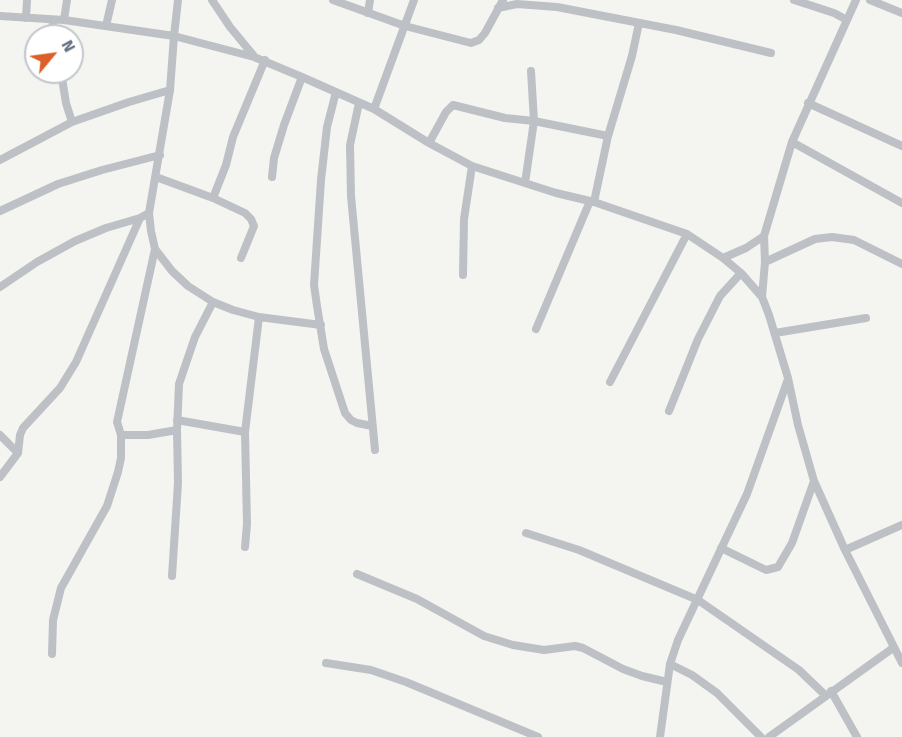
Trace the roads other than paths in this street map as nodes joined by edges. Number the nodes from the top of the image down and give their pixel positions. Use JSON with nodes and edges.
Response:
{"nodes":[{"id":1,"x":27,"y":0,"type":"edge"},
{"id":2,"x":67,"y":0,"type":"edge"},
{"id":3,"x":112,"y":0,"type":"edge"},
{"id":4,"x":178,"y":0,"type":"edge"},
{"id":5,"x":212,"y":0,"type":"edge"},
{"id":6,"x":333,"y":0,"type":"edge"},
{"id":7,"x":370,"y":0,"type":"edge"},
{"id":8,"x":414,"y":0,"type":"edge"},
{"id":9,"x":794,"y":0,"type":"edge"},
{"id":10,"x":856,"y":0,"type":"edge"},
{"id":11,"x":870,"y":0,"type":"edge"},
{"id":12,"x":501,"y":4,"type":"edge"},
{"id":13,"x":368,"y":13,"type":"junction"},
{"id":14,"x":902,"y":13,"type":"edge"},
{"id":15,"x":0,"y":16,"type":"edge"},
{"id":16,"x":26,"y":18,"type":"junction"},
{"id":17,"x":52,"y":20,"type":"junction"},
{"id":18,"x":64,"y":20,"type":"junction"},
{"id":19,"x":847,"y":20,"type":"junction"},
{"id":20,"x":639,"y":23,"type":"junction"},
{"id":21,"x":53,"y":24,"type":"edge"},
{"id":22,"x":106,"y":26,"type":"junction"},
{"id":23,"x":405,"y":26,"type":"junction"},
{"id":24,"x":174,"y":36,"type":"junction"},
{"id":25,"x":771,"y":53,"type":"dead end"},
{"id":26,"x":254,"y":57,"type":"junction"},
{"id":27,"x":265,"y":60,"type":"junction"},
{"id":28,"x":531,"y":71,"type":"dead end"},
{"id":29,"x":302,"y":77,"type":"junction"},
{"id":30,"x":63,"y":84,"type":"edge"},
{"id":31,"x":170,"y":90,"type":"junction"},
{"id":32,"x":336,"y":92,"type":"junction"},
{"id":33,"x":359,"y":103,"type":"junction"},
{"id":34,"x":808,"y":103,"type":"junction"},
{"id":35,"x":374,"y":109,"type":"junction"},
{"id":36,"x":534,"y":121,"type":"junction"},
{"id":37,"x":72,"y":122,"type":"junction"},
{"id":38,"x":608,"y":136,"type":"junction"},
{"id":39,"x":792,"y":142,"type":"junction"},
{"id":40,"x":429,"y":143,"type":"junction"},
{"id":41,"x":902,"y":146,"type":"edge"},
{"id":42,"x":160,"y":156,"type":"junction"},
{"id":43,"x":0,"y":160,"type":"edge"},
{"id":44,"x":472,"y":166,"type":"junction"},
{"id":45,"x":156,"y":177,"type":"junction"},
{"id":46,"x":272,"y":177,"type":"dead end"},
{"id":47,"x":525,"y":183,"type":"junction"},
{"id":48,"x":213,"y":198,"type":"junction"},
{"id":49,"x":592,"y":202,"type":"junction"},
{"id":50,"x":902,"y":203,"type":"edge"},
{"id":51,"x":0,"y":211,"type":"edge"},
{"id":52,"x":149,"y":213,"type":"junction"},
{"id":53,"x":140,"y":218,"type":"junction"},
{"id":54,"x":687,"y":234,"type":"junction"},
{"id":55,"x":764,"y":236,"type":"junction"},
{"id":56,"x":155,"y":249,"type":"junction"},
{"id":57,"x":241,"y":258,"type":"dead end"},
{"id":58,"x":723,"y":258,"type":"junction"},
{"id":59,"x":765,"y":262,"type":"junction"},
{"id":60,"x":902,"y":264,"type":"edge"},
{"id":61,"x":741,"y":273,"type":"junction"},
{"id":62,"x":463,"y":275,"type":"dead end"},
{"id":63,"x":0,"y":287,"type":"edge"},
{"id":64,"x":762,"y":297,"type":"junction"},
{"id":65,"x":213,"y":302,"type":"junction"},
{"id":66,"x":259,"y":317,"type":"junction"},
{"id":67,"x":866,"y":318,"type":"dead end"},
{"id":68,"x":321,"y":325,"type":"junction"},
{"id":69,"x":536,"y":329,"type":"dead end"},
{"id":70,"x":775,"y":333,"type":"junction"},
{"id":71,"x":788,"y":378,"type":"junction"},
{"id":72,"x":610,"y":382,"type":"dead end"},
{"id":73,"x":669,"y":411,"type":"dead end"},
{"id":74,"x":177,"y":425,"type":"junction"},
{"id":75,"x":372,"y":426,"type":"junction"},
{"id":76,"x":245,"y":432,"type":"junction"},
{"id":77,"x":0,"y":435,"type":"edge"},
{"id":78,"x":121,"y":435,"type":"junction"},
{"id":79,"x":375,"y":450,"type":"dead end"},
{"id":80,"x":18,"y":453,"type":"junction"},
{"id":81,"x":0,"y":477,"type":"edge"},
{"id":82,"x":814,"y":480,"type":"junction"},
{"id":83,"x":902,"y":525,"type":"edge"},
{"id":84,"x":526,"y":533,"type":"dead end"},
{"id":85,"x":245,"y":547,"type":"dead end"},
{"id":86,"x":721,"y":548,"type":"junction"},
{"id":87,"x":845,"y":550,"type":"junction"},
{"id":88,"x":357,"y":574,"type":"dead end"},
{"id":89,"x":172,"y":576,"type":"dead end"},
{"id":90,"x":698,"y":600,"type":"junction"},
{"id":91,"x":893,"y":648,"type":"junction"},
{"id":92,"x":52,"y":654,"type":"dead end"},
{"id":93,"x":901,"y":661,"type":"edge"},
{"id":94,"x":326,"y":663,"type":"dead end"},
{"id":95,"x":670,"y":664,"type":"junction"},
{"id":96,"x":667,"y":682,"type":"junction"},
{"id":97,"x":828,"y":693,"type":"junction"},
{"id":98,"x":538,"y":737,"type":"edge"},
{"id":99,"x":660,"y":737,"type":"edge"},
{"id":100,"x":761,"y":737,"type":"edge"},
{"id":101,"x":769,"y":737,"type":"edge"},
{"id":102,"x":857,"y":737,"type":"edge"}],
"edges":[{"from":1,"to":16,"type":"street"},
{"from":2,"to":18,"type":"street"},
{"from":3,"to":22,"type":"street"},
{"from":4,"to":24,"type":"street"},
{"from":5,"to":26,"type":"street"},
{"from":6,"to":13,"type":"street"},
{"from":7,"to":13,"type":"street"},
{"from":8,"to":23,"type":"street"},
{"from":9,"to":19,"type":"street"},
{"from":10,"to":19,"type":"street"},
{"from":11,"to":14,"type":"street"},
{"from":12,"to":20,"type":"street"},
{"from":12,"to":23,"type":"street"},
{"from":13,"to":23,"type":"street"},
{"from":15,"to":16,"type":"street"},
{"from":16,"to":17,"type":"street"},
{"from":17,"to":18,"type":"street"},
{"from":17,"to":21,"type":"street"},
{"from":18,"to":22,"type":"street"},
{"from":19,"to":34,"type":"street"},
{"from":20,"to":25,"type":"street"},
{"from":20,"to":38,"type":"street"},
{"from":22,"to":24,"type":"street"},
{"from":23,"to":35,"type":"street"},
{"from":24,"to":26,"type":"street"},
{"from":24,"to":31,"type":"street"},
{"from":26,"to":27,"type":"street"},
{"from":27,"to":29,"type":"street"},
{"from":27,"to":48,"type":"street"},
{"from":28,"to":36,"type":"street"},
{"from":29,"to":32,"type":"street"},
{"from":29,"to":46,"type":"street"},
{"from":30,"to":37,"type":"street"},
{"from":31,"to":37,"type":"street"},
{"from":31,"to":42,"type":"street"},
{"from":32,"to":33,"type":"street"},
{"from":32,"to":68,"type":"street"},
{"from":33,"to":35,"type":"street"},
{"from":33,"to":75,"type":"street"},
{"from":34,"to":39,"type":"street"},
{"from":34,"to":41,"type":"street"},
{"from":35,"to":40,"type":"street"},
{"from":36,"to":38,"type":"street"},
{"from":36,"to":40,"type":"street"},
{"from":36,"to":47,"type":"street"},
{"from":37,"to":43,"type":"street"},
{"from":38,"to":49,"type":"street"},
{"from":39,"to":50,"type":"street"},
{"from":39,"to":55,"type":"street"},
{"from":40,"to":44,"type":"street"},
{"from":42,"to":45,"type":"street"},
{"from":42,"to":51,"type":"street"},
{"from":44,"to":47,"type":"street"},
{"from":44,"to":62,"type":"street"},
{"from":45,"to":48,"type":"street"},
{"from":45,"to":52,"type":"street"},
{"from":47,"to":49,"type":"street"},
{"from":48,"to":57,"type":"street"},
{"from":49,"to":54,"type":"street"},
{"from":49,"to":69,"type":"street"},
{"from":52,"to":53,"type":"street"},
{"from":52,"to":56,"type":"street"},
{"from":53,"to":63,"type":"street"},
{"from":53,"to":80,"type":"street"},
{"from":54,"to":58,"type":"street"},
{"from":54,"to":72,"type":"street"},
{"from":55,"to":58,"type":"street"},
{"from":55,"to":59,"type":"street"},
{"from":56,"to":65,"type":"street"},
{"from":56,"to":78,"type":"street"},
{"from":58,"to":61,"type":"street"},
{"from":59,"to":60,"type":"street"},
{"from":59,"to":64,"type":"street"},
{"from":61,"to":64,"type":"street"},
{"from":61,"to":73,"type":"street"},
{"from":64,"to":70,"type":"street"},
{"from":65,"to":66,"type":"street"},
{"from":65,"to":74,"type":"street"},
{"from":66,"to":68,"type":"street"},
{"from":66,"to":76,"type":"street"},
{"from":67,"to":70,"type":"street"},
{"from":68,"to":75,"type":"street"},
{"from":70,"to":71,"type":"street"},
{"from":71,"to":82,"type":"street"},
{"from":71,"to":86,"type":"street"},
{"from":74,"to":76,"type":"street"},
{"from":74,"to":78,"type":"street"},
{"from":74,"to":89,"type":"street"},
{"from":75,"to":79,"type":"street"},
{"from":76,"to":85,"type":"street"},
{"from":77,"to":80,"type":"street"},
{"from":78,"to":92,"type":"street"},
{"from":80,"to":81,"type":"street"},
{"from":82,"to":86,"type":"street"},
{"from":82,"to":87,"type":"street"},
{"from":83,"to":87,"type":"street"},
{"from":84,"to":90,"type":"street"},
{"from":86,"to":90,"type":"street"},
{"from":87,"to":91,"type":"street"},
{"from":88,"to":96,"type":"street"},
{"from":90,"to":95,"type":"street"},
{"from":90,"to":97,"type":"street"},
{"from":91,"to":93,"type":"street"},
{"from":91,"to":97,"type":"street"},
{"from":94,"to":98,"type":"street"},
{"from":95,"to":96,"type":"street"},
{"from":95,"to":100,"type":"street"},
{"from":96,"to":99,"type":"street"},
{"from":97,"to":101,"type":"street"},
{"from":97,"to":102,"type":"street"}]}
